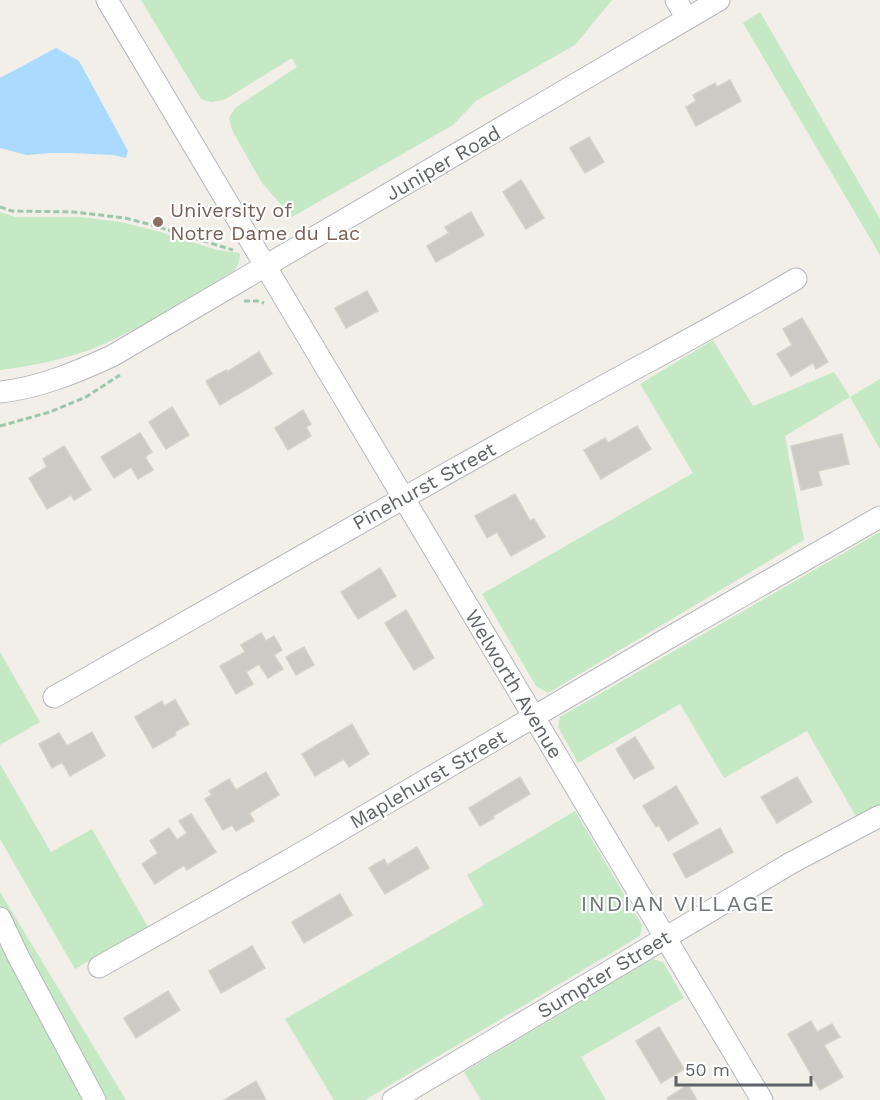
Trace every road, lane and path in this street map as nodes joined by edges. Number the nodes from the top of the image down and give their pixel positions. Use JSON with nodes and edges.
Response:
{"nodes":[{"id":1,"x":107,"y":0,"type":"edge"},
{"id":2,"x":676,"y":0,"type":"edge"},
{"id":3,"x":719,"y":0,"type":"edge"},
{"id":4,"x":687,"y":19,"type":"junction"},
{"id":5,"x":0,"y":207,"type":"edge"},
{"id":6,"x":251,"y":243,"type":"junction"},
{"id":7,"x":266,"y":267,"type":"junction"},
{"id":8,"x":795,"y":279,"type":"dead end"},
{"id":9,"x":0,"y":392,"type":"edge"},
{"id":10,"x":404,"y":498,"type":"junction"},
{"id":11,"x":880,"y":517,"type":"edge"},
{"id":12,"x":54,"y":697,"type":"dead end"},
{"id":13,"x":534,"y":717,"type":"junction"},
{"id":14,"x":880,"y":816,"type":"edge"},
{"id":15,"x":0,"y":918,"type":"edge"},
{"id":16,"x":666,"y":937,"type":"junction"},
{"id":17,"x":99,"y":967,"type":"dead end"},
{"id":18,"x":95,"y":1100,"type":"edge"},
{"id":19,"x":393,"y":1100,"type":"edge"},
{"id":20,"x":762,"y":1100,"type":"edge"}],
"edges":[{"from":1,"to":6,"type":"street","name":"Welworth Avenue"},
{"from":2,"to":4,"type":"street"},
{"from":3,"to":4,"type":"street","name":"Juniper Road"},
{"from":4,"to":7,"type":"street","name":"Juniper Road"},
{"from":5,"to":6,"type":"path"},
{"from":6,"to":7,"type":"street","name":"Welworth Avenue"},
{"from":7,"to":9,"type":"street","name":"Juniper Road"},
{"from":7,"to":10,"type":"street","name":"Welworth Avenue"},
{"from":8,"to":10,"type":"street","name":"Pinehurst Street"},
{"from":10,"to":12,"type":"street","name":"Pinehurst Street"},
{"from":10,"to":13,"type":"street","name":"Welworth Avenue"},
{"from":11,"to":13,"type":"street","name":"Maplehurst Street"},
{"from":13,"to":16,"type":"street","name":"Welworth Avenue"},
{"from":13,"to":17,"type":"street","name":"Maplehurst Street"},
{"from":14,"to":16,"type":"street","name":"Sumpter Street"},
{"from":15,"to":18,"type":"street"},
{"from":16,"to":19,"type":"street","name":"Sumpter Street"},
{"from":16,"to":20,"type":"street","name":"Welworth Avenue"}]}
